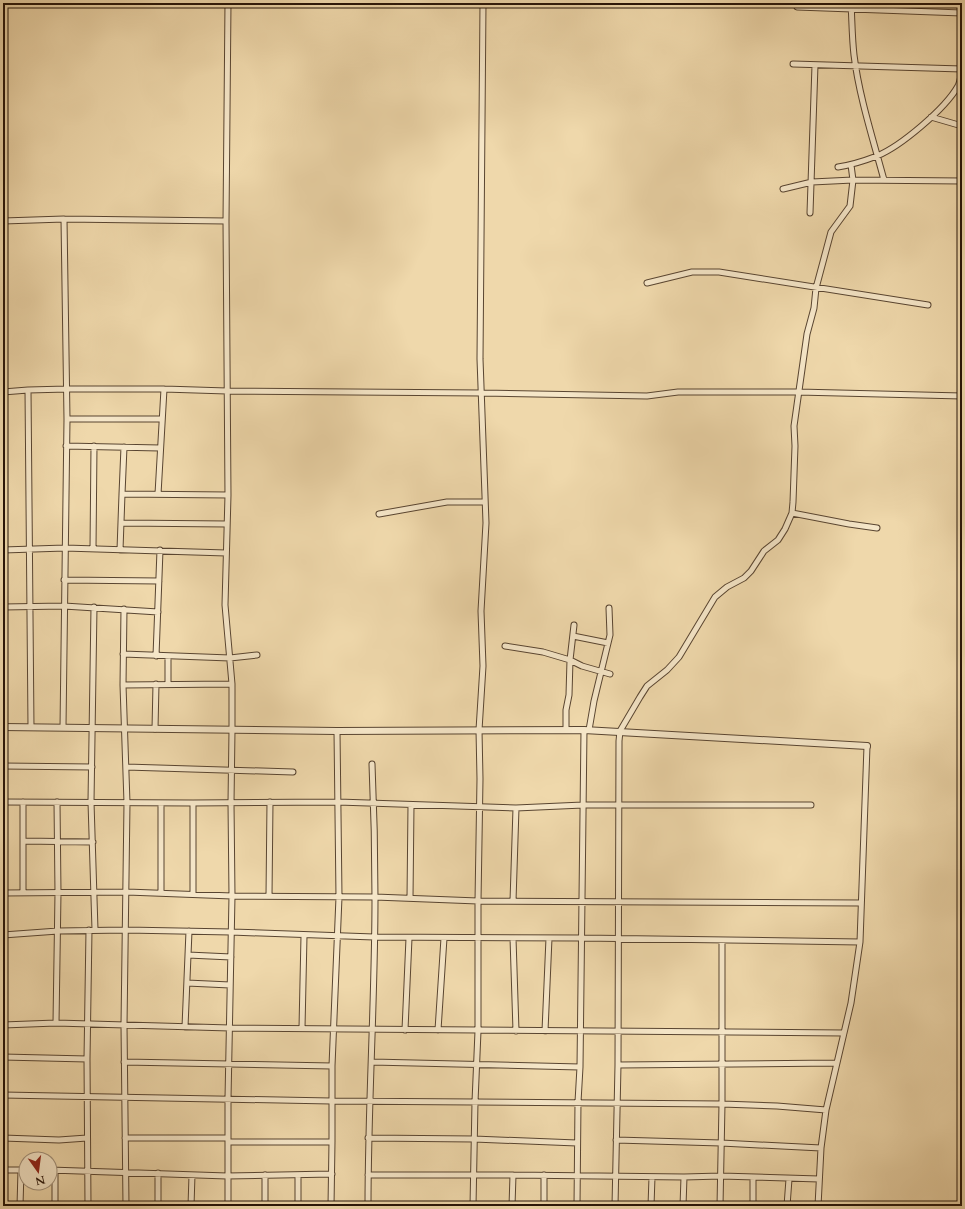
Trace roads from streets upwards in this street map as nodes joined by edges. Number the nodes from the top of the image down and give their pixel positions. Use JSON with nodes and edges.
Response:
{"nodes":[{"id":1,"x":228,"y":3,"type":"edge"},
{"id":2,"x":483,"y":3,"type":"edge"},
{"id":3,"x":875,"y":3,"type":"edge"},
{"id":4,"x":961,"y":3,"type":"edge"},
{"id":5,"x":852,"y":6,"type":"edge"},
{"id":6,"x":797,"y":7,"type":"dead end"},
{"id":7,"x":874,"y":9,"type":"junction"},
{"id":8,"x":961,"y":12,"type":"edge"},
{"id":9,"x":962,"y":37,"type":"edge"},
{"id":10,"x":793,"y":64,"type":"dead end"},
{"id":11,"x":815,"y":65,"type":"junction"},
{"id":12,"x":856,"y":66,"type":"junction"},
{"id":13,"x":962,"y":70,"type":"edge"},
{"id":14,"x":930,"y":117,"type":"junction"},
{"id":15,"x":962,"y":126,"type":"edge"},
{"id":16,"x":878,"y":156,"type":"junction"},
{"id":17,"x":851,"y":165,"type":"junction"},
{"id":18,"x":838,"y":167,"type":"dead end"},
{"id":19,"x":852,"y":180,"type":"junction"},
{"id":20,"x":884,"y":180,"type":"junction"},
{"id":21,"x":962,"y":181,"type":"edge"},
{"id":22,"x":812,"y":182,"type":"junction"},
{"id":23,"x":783,"y":189,"type":"dead end"},
{"id":24,"x":810,"y":213,"type":"dead end"},
{"id":25,"x":64,"y":219,"type":"junction"},
{"id":26,"x":3,"y":221,"type":"edge"},
{"id":27,"x":226,"y":221,"type":"junction"},
{"id":28,"x":647,"y":284,"type":"dead end"},
{"id":29,"x":816,"y":288,"type":"junction"},
{"id":30,"x":928,"y":304,"type":"dead end"},
{"id":31,"x":67,"y":389,"type":"junction"},
{"id":32,"x":164,"y":389,"type":"junction"},
{"id":33,"x":28,"y":390,"type":"junction"},
{"id":34,"x":227,"y":391,"type":"junction"},
{"id":35,"x":3,"y":392,"type":"edge"},
{"id":36,"x":798,"y":392,"type":"junction"},
{"id":37,"x":482,"y":393,"type":"junction"},
{"id":38,"x":962,"y":396,"type":"edge"},
{"id":39,"x":161,"y":418,"type":"junction"},
{"id":40,"x":67,"y":419,"type":"junction"},
{"id":41,"x":66,"y":446,"type":"junction"},
{"id":42,"x":94,"y":446,"type":"junction"},
{"id":43,"x":124,"y":447,"type":"junction"},
{"id":44,"x":160,"y":448,"type":"junction"},
{"id":45,"x":122,"y":494,"type":"junction"},
{"id":46,"x":158,"y":494,"type":"junction"},
{"id":47,"x":228,"y":495,"type":"junction"},
{"id":48,"x":485,"y":502,"type":"junction"},
{"id":49,"x":792,"y":513,"type":"junction"},
{"id":50,"x":379,"y":514,"type":"dead end"},
{"id":51,"x":122,"y":523,"type":"junction"},
{"id":52,"x":227,"y":524,"type":"junction"},
{"id":53,"x":877,"y":528,"type":"dead end"},
{"id":54,"x":30,"y":548,"type":"junction"},
{"id":55,"x":65,"y":548,"type":"junction"},
{"id":56,"x":93,"y":549,"type":"junction"},
{"id":57,"x":3,"y":550,"type":"edge"},
{"id":58,"x":120,"y":550,"type":"junction"},
{"id":59,"x":160,"y":550,"type":"junction"},
{"id":60,"x":226,"y":553,"type":"junction"},
{"id":61,"x":64,"y":580,"type":"junction"},
{"id":62,"x":159,"y":581,"type":"junction"},
{"id":63,"x":30,"y":606,"type":"junction"},
{"id":64,"x":64,"y":606,"type":"junction"},
{"id":65,"x":3,"y":607,"type":"edge"},
{"id":66,"x":94,"y":607,"type":"junction"},
{"id":67,"x":609,"y":608,"type":"dead end"},
{"id":68,"x":124,"y":609,"type":"junction"},
{"id":69,"x":158,"y":612,"type":"junction"},
{"id":70,"x":574,"y":625,"type":"dead end"},
{"id":71,"x":573,"y":636,"type":"junction"},
{"id":72,"x":608,"y":643,"type":"junction"},
{"id":73,"x":505,"y":646,"type":"dead end"},
{"id":74,"x":123,"y":654,"type":"junction"},
{"id":75,"x":257,"y":655,"type":"dead end"},
{"id":76,"x":156,"y":656,"type":"junction"},
{"id":77,"x":168,"y":656,"type":"junction"},
{"id":78,"x":230,"y":658,"type":"junction"},
{"id":79,"x":570,"y":660,"type":"junction"},
{"id":80,"x":600,"y":671,"type":"junction"},
{"id":81,"x":610,"y":674,"type":"dead end"},
{"id":82,"x":156,"y":684,"type":"junction"},
{"id":83,"x":168,"y":684,"type":"junction"},
{"id":84,"x":232,"y":684,"type":"junction"},
{"id":85,"x":123,"y":685,"type":"junction"},
{"id":86,"x":3,"y":727,"type":"edge"},
{"id":87,"x":31,"y":727,"type":"junction"},
{"id":88,"x":63,"y":728,"type":"junction"},
{"id":89,"x":92,"y":728,"type":"junction"},
{"id":90,"x":124,"y":728,"type":"junction"},
{"id":91,"x":155,"y":729,"type":"junction"},
{"id":92,"x":232,"y":730,"type":"junction"},
{"id":93,"x":480,"y":730,"type":"junction"},
{"id":94,"x":566,"y":730,"type":"junction"},
{"id":95,"x":587,"y":730,"type":"junction"},
{"id":96,"x":337,"y":731,"type":"junction"},
{"id":97,"x":620,"y":731,"type":"junction"},
{"id":98,"x":867,"y":746,"type":"joint"},
{"id":99,"x":372,"y":764,"type":"dead end"},
{"id":100,"x":3,"y":766,"type":"edge"},
{"id":101,"x":92,"y":767,"type":"junction"},
{"id":102,"x":126,"y":767,"type":"junction"},
{"id":103,"x":232,"y":770,"type":"junction"},
{"id":104,"x":293,"y":772,"type":"dead end"},
{"id":105,"x":3,"y":802,"type":"edge"},
{"id":106,"x":23,"y":802,"type":"junction"},
{"id":107,"x":57,"y":802,"type":"junction"},
{"id":108,"x":92,"y":802,"type":"junction"},
{"id":109,"x":270,"y":802,"type":"junction"},
{"id":110,"x":338,"y":802,"type":"junction"},
{"id":111,"x":127,"y":803,"type":"junction"},
{"id":112,"x":162,"y":803,"type":"junction"},
{"id":113,"x":193,"y":803,"type":"junction"},
{"id":114,"x":231,"y":803,"type":"junction"},
{"id":115,"x":374,"y":804,"type":"junction"},
{"id":116,"x":619,"y":804,"type":"junction"},
{"id":117,"x":411,"y":805,"type":"junction"},
{"id":118,"x":583,"y":805,"type":"junction"},
{"id":119,"x":811,"y":805,"type":"dead end"},
{"id":120,"x":480,"y":807,"type":"junction"},
{"id":121,"x":516,"y":808,"type":"junction"},
{"id":122,"x":23,"y":841,"type":"junction"},
{"id":123,"x":58,"y":842,"type":"junction"},
{"id":124,"x":93,"y":842,"type":"junction"},
{"id":125,"x":94,"y":892,"type":"junction"},
{"id":126,"x":127,"y":892,"type":"junction"},
{"id":127,"x":3,"y":893,"type":"edge"},
{"id":128,"x":23,"y":893,"type":"junction"},
{"id":129,"x":58,"y":893,"type":"junction"},
{"id":130,"x":161,"y":893,"type":"junction"},
{"id":131,"x":193,"y":894,"type":"junction"},
{"id":132,"x":232,"y":896,"type":"junction"},
{"id":133,"x":269,"y":896,"type":"junction"},
{"id":134,"x":339,"y":897,"type":"junction"},
{"id":135,"x":375,"y":897,"type":"junction"},
{"id":136,"x":410,"y":898,"type":"junction"},
{"id":137,"x":478,"y":901,"type":"junction"},
{"id":138,"x":513,"y":901,"type":"junction"},
{"id":139,"x":582,"y":901,"type":"junction"},
{"id":140,"x":619,"y":901,"type":"junction"},
{"id":141,"x":861,"y":903,"type":"junction"},
{"id":142,"x":89,"y":930,"type":"junction"},
{"id":143,"x":95,"y":930,"type":"junction"},
{"id":144,"x":126,"y":930,"type":"junction"},
{"id":145,"x":58,"y":931,"type":"junction"},
{"id":146,"x":189,"y":931,"type":"junction"},
{"id":147,"x":231,"y":932,"type":"junction"},
{"id":148,"x":3,"y":935,"type":"edge"},
{"id":149,"x":304,"y":936,"type":"junction"},
{"id":150,"x":338,"y":936,"type":"junction"},
{"id":151,"x":374,"y":937,"type":"junction"},
{"id":152,"x":409,"y":938,"type":"junction"},
{"id":153,"x":444,"y":938,"type":"junction"},
{"id":154,"x":479,"y":938,"type":"junction"},
{"id":155,"x":513,"y":938,"type":"junction"},
{"id":156,"x":549,"y":938,"type":"junction"},
{"id":157,"x":582,"y":938,"type":"junction"},
{"id":158,"x":618,"y":938,"type":"junction"},
{"id":159,"x":722,"y":940,"type":"junction"},
{"id":160,"x":860,"y":942,"type":"junction"},
{"id":161,"x":188,"y":955,"type":"junction"},
{"id":162,"x":231,"y":957,"type":"junction"},
{"id":163,"x":187,"y":983,"type":"junction"},
{"id":164,"x":230,"y":985,"type":"junction"},
{"id":165,"x":56,"y":1023,"type":"junction"},
{"id":166,"x":3,"y":1024,"type":"edge"},
{"id":167,"x":88,"y":1024,"type":"junction"},
{"id":168,"x":124,"y":1025,"type":"junction"},
{"id":169,"x":185,"y":1027,"type":"junction"},
{"id":170,"x":230,"y":1028,"type":"junction"},
{"id":171,"x":302,"y":1028,"type":"junction"},
{"id":172,"x":334,"y":1030,"type":"junction"},
{"id":173,"x":373,"y":1030,"type":"junction"},
{"id":174,"x":405,"y":1030,"type":"junction"},
{"id":175,"x":438,"y":1030,"type":"junction"},
{"id":176,"x":478,"y":1030,"type":"junction"},
{"id":177,"x":516,"y":1031,"type":"junction"},
{"id":178,"x":545,"y":1031,"type":"junction"},
{"id":179,"x":580,"y":1031,"type":"junction"},
{"id":180,"x":618,"y":1032,"type":"junction"},
{"id":181,"x":722,"y":1032,"type":"junction"},
{"id":182,"x":844,"y":1033,"type":"junction"},
{"id":183,"x":3,"y":1057,"type":"edge"},
{"id":184,"x":87,"y":1059,"type":"junction"},
{"id":185,"x":124,"y":1062,"type":"junction"},
{"id":186,"x":372,"y":1062,"type":"junction"},
{"id":187,"x":229,"y":1063,"type":"junction"},
{"id":188,"x":836,"y":1063,"type":"junction"},
{"id":189,"x":618,"y":1065,"type":"junction"},
{"id":190,"x":722,"y":1065,"type":"junction"},
{"id":191,"x":332,"y":1066,"type":"junction"},
{"id":192,"x":477,"y":1066,"type":"junction"},
{"id":193,"x":580,"y":1067,"type":"junction"},
{"id":194,"x":3,"y":1095,"type":"edge"},
{"id":195,"x":87,"y":1096,"type":"junction"},
{"id":196,"x":124,"y":1097,"type":"junction"},
{"id":197,"x":228,"y":1099,"type":"junction"},
{"id":198,"x":332,"y":1101,"type":"junction"},
{"id":199,"x":370,"y":1101,"type":"junction"},
{"id":200,"x":474,"y":1102,"type":"junction"},
{"id":201,"x":578,"y":1102,"type":"junction"},
{"id":202,"x":618,"y":1104,"type":"junction"},
{"id":203,"x":722,"y":1104,"type":"junction"},
{"id":204,"x":826,"y":1110,"type":"junction"},
{"id":205,"x":3,"y":1138,"type":"edge"},
{"id":206,"x":87,"y":1138,"type":"junction"},
{"id":207,"x":125,"y":1138,"type":"junction"},
{"id":208,"x":368,"y":1138,"type":"junction"},
{"id":209,"x":474,"y":1139,"type":"junction"},
{"id":210,"x":228,"y":1140,"type":"junction"},
{"id":211,"x":616,"y":1140,"type":"junction"},
{"id":212,"x":332,"y":1142,"type":"junction"},
{"id":213,"x":578,"y":1143,"type":"junction"},
{"id":214,"x":721,"y":1143,"type":"junction"},
{"id":215,"x":821,"y":1148,"type":"junction"},
{"id":216,"x":3,"y":1170,"type":"edge"},
{"id":217,"x":18,"y":1170,"type":"edge"},
{"id":218,"x":58,"y":1170,"type":"edge"},
{"id":219,"x":87,"y":1172,"type":"junction"},
{"id":220,"x":125,"y":1172,"type":"junction"},
{"id":221,"x":158,"y":1173,"type":"junction"},
{"id":222,"x":332,"y":1174,"type":"junction"},
{"id":223,"x":192,"y":1175,"type":"junction"},
{"id":224,"x":265,"y":1175,"type":"junction"},
{"id":225,"x":298,"y":1175,"type":"junction"},
{"id":226,"x":368,"y":1175,"type":"junction"},
{"id":227,"x":473,"y":1175,"type":"junction"},
{"id":228,"x":513,"y":1175,"type":"junction"},
{"id":229,"x":544,"y":1175,"type":"junction"},
{"id":230,"x":227,"y":1176,"type":"junction"},
{"id":231,"x":577,"y":1176,"type":"junction"},
{"id":232,"x":616,"y":1176,"type":"junction"},
{"id":233,"x":721,"y":1176,"type":"junction"},
{"id":234,"x":652,"y":1177,"type":"junction"},
{"id":235,"x":684,"y":1177,"type":"junction"},
{"id":236,"x":753,"y":1177,"type":"junction"},
{"id":237,"x":789,"y":1179,"type":"junction"},
{"id":238,"x":819,"y":1180,"type":"junction"},
{"id":239,"x":21,"y":1191,"type":"edge"},
{"id":240,"x":54,"y":1191,"type":"edge"},
{"id":241,"x":20,"y":1206,"type":"edge"},
{"id":242,"x":55,"y":1206,"type":"edge"},
{"id":243,"x":88,"y":1206,"type":"edge"},
{"id":244,"x":126,"y":1206,"type":"edge"},
{"id":245,"x":158,"y":1206,"type":"edge"},
{"id":246,"x":191,"y":1206,"type":"edge"},
{"id":247,"x":228,"y":1206,"type":"edge"},
{"id":248,"x":265,"y":1206,"type":"edge"},
{"id":249,"x":298,"y":1206,"type":"edge"},
{"id":250,"x":331,"y":1206,"type":"edge"},
{"id":251,"x":368,"y":1206,"type":"edge"},
{"id":252,"x":473,"y":1206,"type":"edge"},
{"id":253,"x":512,"y":1206,"type":"edge"},
{"id":254,"x":544,"y":1206,"type":"edge"},
{"id":255,"x":577,"y":1206,"type":"edge"},
{"id":256,"x":615,"y":1206,"type":"edge"},
{"id":257,"x":651,"y":1206,"type":"edge"},
{"id":258,"x":683,"y":1206,"type":"edge"},
{"id":259,"x":720,"y":1206,"type":"edge"},
{"id":260,"x":753,"y":1206,"type":"edge"},
{"id":261,"x":787,"y":1206,"type":"edge"},
{"id":262,"x":818,"y":1206,"type":"edge"}],
"edges":[{"from":1,"to":27,"type":"street"},
{"from":2,"to":37,"type":"street"},
{"from":3,"to":7,"type":"street"},
{"from":4,"to":8,"type":"street"},
{"from":5,"to":6,"type":"street"},
{"from":5,"to":7,"type":"street"},
{"from":5,"to":12,"type":"street"},
{"from":7,"to":8,"type":"street"},
{"from":8,"to":9,"type":"street"},
{"from":10,"to":11,"type":"street"},
{"from":11,"to":12,"type":"street"},
{"from":11,"to":22,"type":"street"},
{"from":12,"to":13,"type":"street"},
{"from":12,"to":16,"type":"street"},
{"from":13,"to":14,"type":"street"},
{"from":14,"to":15,"type":"street"},
{"from":14,"to":16,"type":"street"},
{"from":16,"to":17,"type":"street"},
{"from":16,"to":20,"type":"street"},
{"from":17,"to":18,"type":"street"},
{"from":17,"to":19,"type":"street"},
{"from":19,"to":20,"type":"street"},
{"from":19,"to":22,"type":"street"},
{"from":19,"to":29,"type":"street"},
{"from":20,"to":21,"type":"street"},
{"from":22,"to":23,"type":"street"},
{"from":22,"to":24,"type":"street"},
{"from":25,"to":26,"type":"street"},
{"from":25,"to":27,"type":"street"},
{"from":25,"to":31,"type":"street"},
{"from":27,"to":34,"type":"street"},
{"from":28,"to":29,"type":"street"},
{"from":29,"to":30,"type":"street"},
{"from":29,"to":36,"type":"street"},
{"from":31,"to":32,"type":"street"},
{"from":31,"to":33,"type":"street"},
{"from":31,"to":40,"type":"street"},
{"from":32,"to":34,"type":"street"},
{"from":32,"to":39,"type":"street"},
{"from":33,"to":35,"type":"street"},
{"from":33,"to":54,"type":"street"},
{"from":34,"to":37,"type":"street"},
{"from":34,"to":47,"type":"street"},
{"from":36,"to":37,"type":"street"},
{"from":36,"to":38,"type":"street"},
{"from":36,"to":49,"type":"street"},
{"from":37,"to":48,"type":"street"},
{"from":39,"to":40,"type":"street"},
{"from":39,"to":44,"type":"street"},
{"from":40,"to":41,"type":"street"},
{"from":41,"to":42,"type":"street"},
{"from":41,"to":55,"type":"street"},
{"from":42,"to":43,"type":"street"},
{"from":42,"to":56,"type":"street"},
{"from":43,"to":44,"type":"street"},
{"from":43,"to":45,"type":"street"},
{"from":44,"to":46,"type":"street"},
{"from":45,"to":46,"type":"street"},
{"from":45,"to":51,"type":"street"},
{"from":46,"to":47,"type":"street"},
{"from":47,"to":52,"type":"street"},
{"from":48,"to":50,"type":"street"},
{"from":48,"to":93,"type":"street"},
{"from":49,"to":53,"type":"street"},
{"from":49,"to":97,"type":"street"},
{"from":51,"to":52,"type":"street"},
{"from":51,"to":58,"type":"street"},
{"from":52,"to":60,"type":"street"},
{"from":54,"to":55,"type":"street"},
{"from":54,"to":57,"type":"street"},
{"from":54,"to":63,"type":"street"},
{"from":55,"to":56,"type":"street"},
{"from":55,"to":61,"type":"street"},
{"from":56,"to":58,"type":"street"},
{"from":58,"to":59,"type":"street"},
{"from":59,"to":60,"type":"street"},
{"from":59,"to":62,"type":"street"},
{"from":60,"to":78,"type":"street"},
{"from":61,"to":62,"type":"street"},
{"from":61,"to":64,"type":"street"},
{"from":62,"to":69,"type":"street"},
{"from":63,"to":64,"type":"street"},
{"from":63,"to":65,"type":"street"},
{"from":63,"to":87,"type":"street"},
{"from":64,"to":66,"type":"street"},
{"from":64,"to":88,"type":"street"},
{"from":66,"to":68,"type":"street"},
{"from":66,"to":89,"type":"street"},
{"from":67,"to":72,"type":"street"},
{"from":68,"to":69,"type":"street"},
{"from":68,"to":74,"type":"street"},
{"from":69,"to":76,"type":"street"},
{"from":70,"to":71,"type":"street"},
{"from":71,"to":72,"type":"street"},
{"from":71,"to":79,"type":"street"},
{"from":72,"to":80,"type":"street"},
{"from":73,"to":79,"type":"street"},
{"from":74,"to":76,"type":"street"},
{"from":74,"to":85,"type":"street"},
{"from":75,"to":78,"type":"street"},
{"from":76,"to":77,"type":"street"},
{"from":77,"to":78,"type":"street"},
{"from":77,"to":83,"type":"street"},
{"from":78,"to":84,"type":"street"},
{"from":79,"to":80,"type":"street"},
{"from":79,"to":94,"type":"street"},
{"from":80,"to":81,"type":"street"},
{"from":80,"to":95,"type":"street"},
{"from":82,"to":83,"type":"street"},
{"from":82,"to":85,"type":"street"},
{"from":82,"to":91,"type":"street"},
{"from":83,"to":84,"type":"street"},
{"from":84,"to":92,"type":"street"},
{"from":85,"to":90,"type":"street"},
{"from":86,"to":87,"type":"street"},
{"from":87,"to":88,"type":"street"},
{"from":88,"to":89,"type":"street"},
{"from":89,"to":90,"type":"street"},
{"from":89,"to":101,"type":"street"},
{"from":90,"to":91,"type":"street"},
{"from":90,"to":102,"type":"street"},
{"from":91,"to":92,"type":"street"},
{"from":92,"to":96,"type":"street"},
{"from":92,"to":103,"type":"street"},
{"from":93,"to":94,"type":"street"},
{"from":93,"to":96,"type":"street"},
{"from":93,"to":120,"type":"street"},
{"from":94,"to":95,"type":"street"},
{"from":95,"to":97,"type":"street"},
{"from":95,"to":118,"type":"street"},
{"from":96,"to":110,"type":"street"},
{"from":97,"to":98,"type":"street"},
{"from":97,"to":116,"type":"street"},
{"from":98,"to":141,"type":"street"},
{"from":99,"to":115,"type":"street"},
{"from":100,"to":101,"type":"street"},
{"from":101,"to":108,"type":"street"},
{"from":102,"to":103,"type":"street"},
{"from":102,"to":111,"type":"street"},
{"from":103,"to":104,"type":"street"},
{"from":103,"to":114,"type":"street"},
{"from":105,"to":106,"type":"street"},
{"from":106,"to":107,"type":"street"},
{"from":106,"to":122,"type":"street"},
{"from":107,"to":108,"type":"street"},
{"from":107,"to":123,"type":"street"},
{"from":108,"to":111,"type":"street"},
{"from":108,"to":124,"type":"street"},
{"from":109,"to":110,"type":"street"},
{"from":109,"to":114,"type":"street"},
{"from":109,"to":133,"type":"street"},
{"from":110,"to":115,"type":"street"},
{"from":110,"to":134,"type":"street"},
{"from":111,"to":112,"type":"street"},
{"from":111,"to":126,"type":"street"},
{"from":112,"to":113,"type":"street"},
{"from":112,"to":130,"type":"street"},
{"from":113,"to":114,"type":"street"},
{"from":113,"to":131,"type":"street"},
{"from":114,"to":132,"type":"street"},
{"from":115,"to":117,"type":"street"},
{"from":115,"to":135,"type":"street"},
{"from":116,"to":118,"type":"street"},
{"from":116,"to":119,"type":"street"},
{"from":116,"to":140,"type":"street"},
{"from":117,"to":120,"type":"street"},
{"from":117,"to":136,"type":"street"},
{"from":118,"to":121,"type":"street"},
{"from":118,"to":139,"type":"street"},
{"from":120,"to":121,"type":"street"},
{"from":120,"to":137,"type":"street"},
{"from":121,"to":138,"type":"street"},
{"from":122,"to":123,"type":"street"},
{"from":122,"to":128,"type":"street"},
{"from":123,"to":124,"type":"street"},
{"from":123,"to":129,"type":"street"},
{"from":124,"to":125,"type":"street"},
{"from":125,"to":126,"type":"street"},
{"from":125,"to":129,"type":"street"},
{"from":125,"to":143,"type":"street"},
{"from":126,"to":130,"type":"street"},
{"from":126,"to":144,"type":"street"},
{"from":127,"to":128,"type":"street"},
{"from":128,"to":129,"type":"street"},
{"from":129,"to":145,"type":"street"},
{"from":130,"to":131,"type":"street"},
{"from":131,"to":132,"type":"street"},
{"from":132,"to":133,"type":"street"},
{"from":132,"to":147,"type":"street"},
{"from":133,"to":134,"type":"street"},
{"from":134,"to":135,"type":"street"},
{"from":134,"to":150,"type":"street"},
{"from":135,"to":136,"type":"street"},
{"from":135,"to":151,"type":"street"},
{"from":136,"to":137,"type":"street"},
{"from":137,"to":138,"type":"street"},
{"from":137,"to":154,"type":"street"},
{"from":138,"to":139,"type":"street"},
{"from":139,"to":140,"type":"street"},
{"from":139,"to":157,"type":"street"},
{"from":140,"to":141,"type":"street"},
{"from":140,"to":158,"type":"street"},
{"from":141,"to":160,"type":"street"},
{"from":142,"to":143,"type":"street"},
{"from":142,"to":145,"type":"street"},
{"from":142,"to":167,"type":"street"},
{"from":143,"to":144,"type":"street"},
{"from":144,"to":146,"type":"street"},
{"from":144,"to":168,"type":"street"},
{"from":145,"to":148,"type":"street"},
{"from":145,"to":165,"type":"street"},
{"from":146,"to":147,"type":"street"},
{"from":146,"to":161,"type":"street"},
{"from":147,"to":149,"type":"street"},
{"from":147,"to":162,"type":"street"},
{"from":149,"to":150,"type":"street"},
{"from":149,"to":171,"type":"street"},
{"from":150,"to":151,"type":"street"},
{"from":150,"to":172,"type":"street"},
{"from":151,"to":152,"type":"street"},
{"from":151,"to":173,"type":"street"},
{"from":152,"to":153,"type":"street"},
{"from":152,"to":174,"type":"street"},
{"from":153,"to":154,"type":"street"},
{"from":153,"to":175,"type":"street"},
{"from":154,"to":155,"type":"street"},
{"from":154,"to":176,"type":"street"},
{"from":155,"to":156,"type":"street"},
{"from":155,"to":177,"type":"street"},
{"from":156,"to":157,"type":"street"},
{"from":156,"to":178,"type":"street"},
{"from":157,"to":158,"type":"street"},
{"from":157,"to":179,"type":"street"},
{"from":158,"to":159,"type":"street"},
{"from":158,"to":180,"type":"street"},
{"from":159,"to":160,"type":"street"},
{"from":159,"to":181,"type":"street"},
{"from":160,"to":182,"type":"street"},
{"from":161,"to":162,"type":"street"},
{"from":161,"to":163,"type":"street"},
{"from":162,"to":164,"type":"street"},
{"from":163,"to":164,"type":"street"},
{"from":163,"to":169,"type":"street"},
{"from":164,"to":170,"type":"street"},
{"from":165,"to":166,"type":"street"},
{"from":165,"to":167,"type":"street"},
{"from":167,"to":168,"type":"street"},
{"from":167,"to":184,"type":"street"},
{"from":168,"to":169,"type":"street"},
{"from":168,"to":185,"type":"street"},
{"from":169,"to":170,"type":"street"},
{"from":170,"to":171,"type":"street"},
{"from":170,"to":187,"type":"street"},
{"from":171,"to":172,"type":"street"},
{"from":172,"to":173,"type":"street"},
{"from":172,"to":191,"type":"street"},
{"from":173,"to":174,"type":"street"},
{"from":173,"to":186,"type":"street"},
{"from":174,"to":175,"type":"street"},
{"from":175,"to":176,"type":"street"},
{"from":176,"to":177,"type":"street"},
{"from":176,"to":192,"type":"street"},
{"from":177,"to":178,"type":"street"},
{"from":178,"to":179,"type":"street"},
{"from":179,"to":180,"type":"street"},
{"from":179,"to":193,"type":"street"},
{"from":180,"to":181,"type":"street"},
{"from":180,"to":189,"type":"street"},
{"from":181,"to":182,"type":"street"},
{"from":181,"to":190,"type":"street"},
{"from":182,"to":188,"type":"street"},
{"from":183,"to":184,"type":"street"},
{"from":184,"to":195,"type":"street"},
{"from":185,"to":187,"type":"street"},
{"from":185,"to":196,"type":"street"},
{"from":186,"to":192,"type":"street"},
{"from":186,"to":199,"type":"street"},
{"from":187,"to":191,"type":"street"},
{"from":187,"to":197,"type":"street"},
{"from":188,"to":190,"type":"street"},
{"from":188,"to":204,"type":"street"},
{"from":189,"to":190,"type":"street"},
{"from":189,"to":202,"type":"street"},
{"from":190,"to":203,"type":"street"},
{"from":191,"to":198,"type":"street"},
{"from":192,"to":193,"type":"street"},
{"from":192,"to":200,"type":"street"},
{"from":193,"to":201,"type":"street"},
{"from":194,"to":195,"type":"street"},
{"from":195,"to":196,"type":"street"},
{"from":195,"to":206,"type":"street"},
{"from":196,"to":197,"type":"street"},
{"from":196,"to":207,"type":"street"},
{"from":197,"to":198,"type":"street"},
{"from":197,"to":210,"type":"street"},
{"from":198,"to":199,"type":"street"},
{"from":198,"to":212,"type":"street"},
{"from":199,"to":200,"type":"street"},
{"from":199,"to":208,"type":"street"},
{"from":200,"to":201,"type":"street"},
{"from":200,"to":209,"type":"street"},
{"from":201,"to":202,"type":"street"},
{"from":201,"to":213,"type":"street"},
{"from":202,"to":203,"type":"street"},
{"from":202,"to":211,"type":"street"},
{"from":203,"to":204,"type":"street"},
{"from":203,"to":214,"type":"street"},
{"from":204,"to":215,"type":"street"},
{"from":205,"to":206,"type":"street"},
{"from":206,"to":219,"type":"street"},
{"from":207,"to":210,"type":"street"},
{"from":207,"to":220,"type":"street"},
{"from":208,"to":209,"type":"street"},
{"from":208,"to":226,"type":"street"},
{"from":209,"to":213,"type":"street"},
{"from":209,"to":227,"type":"street"},
{"from":210,"to":212,"type":"street"},
{"from":210,"to":230,"type":"street"},
{"from":211,"to":214,"type":"street"},
{"from":211,"to":232,"type":"street"},
{"from":212,"to":222,"type":"street"},
{"from":213,"to":231,"type":"street"},
{"from":214,"to":215,"type":"street"},
{"from":214,"to":233,"type":"street"},
{"from":215,"to":238,"type":"street"},
{"from":216,"to":217,"type":"street"},
{"from":218,"to":219,"type":"street"},
{"from":219,"to":220,"type":"street"},
{"from":219,"to":243,"type":"street"},
{"from":220,"to":221,"type":"street"},
{"from":220,"to":244,"type":"street"},
{"from":221,"to":223,"type":"street"},
{"from":221,"to":245,"type":"street"},
{"from":222,"to":225,"type":"street"},
{"from":222,"to":250,"type":"street"},
{"from":223,"to":230,"type":"street"},
{"from":223,"to":246,"type":"street"},
{"from":224,"to":225,"type":"street"},
{"from":224,"to":230,"type":"street"},
{"from":224,"to":248,"type":"street"},
{"from":225,"to":249,"type":"street"},
{"from":226,"to":227,"type":"street"},
{"from":226,"to":251,"type":"street"},
{"from":227,"to":228,"type":"street"},
{"from":227,"to":252,"type":"street"},
{"from":228,"to":229,"type":"street"},
{"from":228,"to":253,"type":"street"},
{"from":229,"to":231,"type":"street"},
{"from":229,"to":254,"type":"street"},
{"from":230,"to":247,"type":"street"},
{"from":231,"to":232,"type":"street"},
{"from":231,"to":255,"type":"street"},
{"from":232,"to":234,"type":"street"},
{"from":232,"to":256,"type":"street"},
{"from":233,"to":235,"type":"street"},
{"from":233,"to":236,"type":"street"},
{"from":233,"to":259,"type":"street"},
{"from":234,"to":235,"type":"street"},
{"from":234,"to":257,"type":"street"},
{"from":235,"to":258,"type":"street"},
{"from":236,"to":237,"type":"street"},
{"from":236,"to":260,"type":"street"},
{"from":237,"to":238,"type":"street"},
{"from":237,"to":261,"type":"street"},
{"from":238,"to":262,"type":"street"},
{"from":239,"to":241,"type":"street"},
{"from":240,"to":242,"type":"street"}]}
